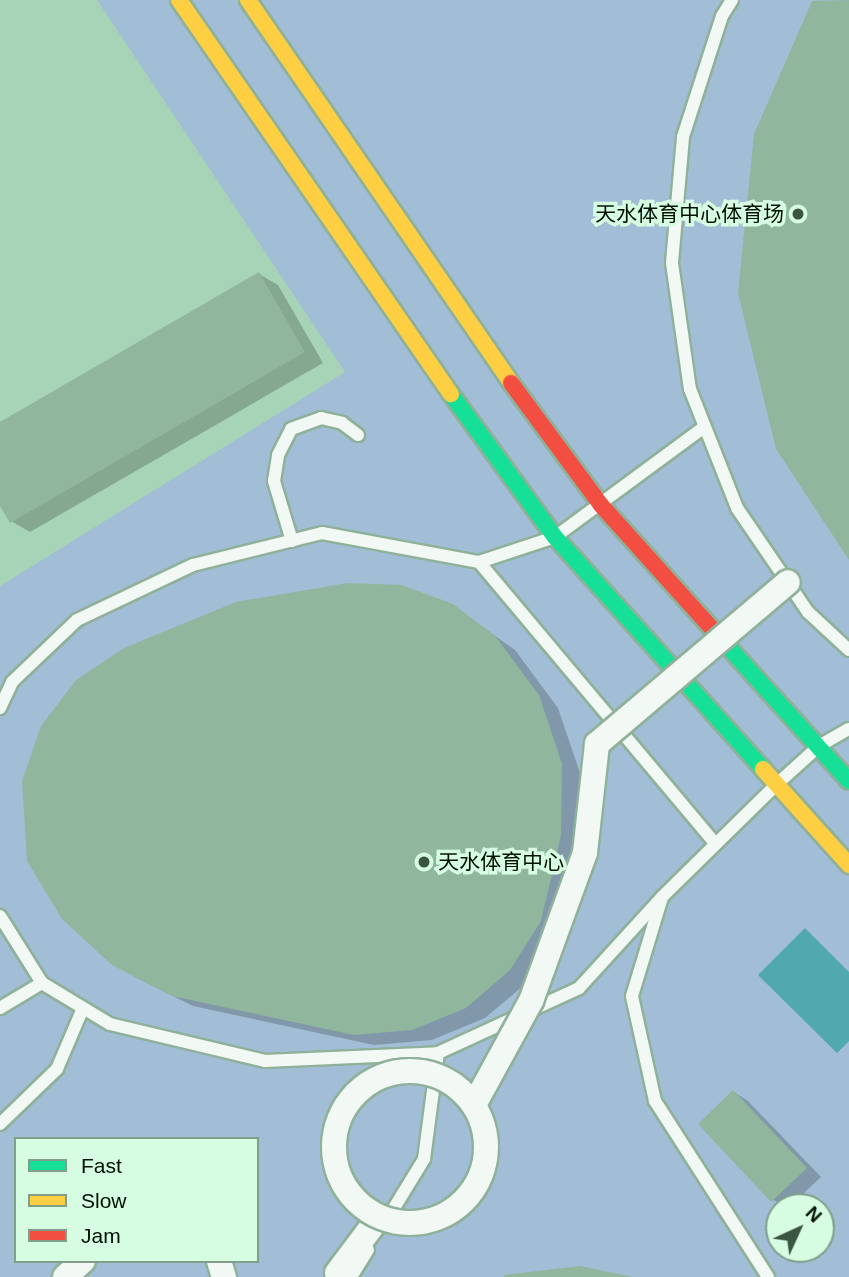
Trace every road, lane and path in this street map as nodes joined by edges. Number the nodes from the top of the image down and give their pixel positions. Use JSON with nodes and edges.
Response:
{"nodes":[{"id":1,"x":179,"y":0,"type":"edge"},
{"id":2,"x":248,"y":0,"type":"edge"},
{"id":3,"x":732,"y":0,"type":"edge"},
{"id":4,"x":703,"y":428,"type":"junction"},
{"id":5,"x":358,"y":435,"type":"dead end"},
{"id":6,"x":555,"y":537,"type":"junction"},
{"id":7,"x":292,"y":541,"type":"junction"},
{"id":8,"x":479,"y":562,"type":"junction"},
{"id":9,"x":788,"y":582,"type":"junction"},
{"id":10,"x":849,"y":650,"type":"edge"},
{"id":11,"x":0,"y":708,"type":"edge"},
{"id":12,"x":849,"y":729,"type":"edge"},
{"id":13,"x":819,"y":746,"type":"junction"},
{"id":14,"x":849,"y":781,"type":"edge"},
{"id":15,"x":777,"y":784,"type":"junction"},
{"id":16,"x":716,"y":844,"type":"junction"},
{"id":17,"x":849,"y":865,"type":"edge"},
{"id":18,"x":663,"y":897,"type":"junction"},
{"id":19,"x":0,"y":916,"type":"edge"},
{"id":20,"x":42,"y":983,"type":"junction"},
{"id":21,"x":0,"y":1008,"type":"edge"},
{"id":22,"x":83,"y":1008,"type":"junction"},
{"id":23,"x":438,"y":1053,"type":"junction"},
{"id":24,"x":474,"y":1105,"type":"junction"},
{"id":25,"x":0,"y":1124,"type":"edge"},
{"id":26,"x":379,"y":1217,"type":"junction"},
{"id":27,"x":81,"y":1263,"type":"edge"},
{"id":28,"x":344,"y":1275,"type":"edge"},
{"id":29,"x":65,"y":1277,"type":"edge"},
{"id":30,"x":768,"y":1277,"type":"edge"}],
"edges":[{"from":1,"to":6,"type":"street"},
{"from":2,"to":13,"type":"street"},
{"from":3,"to":4,"type":"lane"},
{"from":4,"to":6,"type":"lane"},
{"from":4,"to":9,"type":"lane"},
{"from":5,"to":7,"type":"lane"},
{"from":6,"to":8,"type":"lane"},
{"from":6,"to":15,"type":"street"},
{"from":7,"to":8,"type":"lane"},
{"from":7,"to":11,"type":"lane"},
{"from":8,"to":16,"type":"lane"},
{"from":9,"to":10,"type":"lane"},
{"from":9,"to":24,"type":"street","bridge":true},
{"from":12,"to":13,"type":"lane"},
{"from":13,"to":14,"type":"street"},
{"from":13,"to":15,"type":"lane"},
{"from":15,"to":16,"type":"lane"},
{"from":15,"to":17,"type":"street"},
{"from":16,"to":18,"type":"lane"},
{"from":18,"to":23,"type":"lane"},
{"from":18,"to":30,"type":"lane"},
{"from":19,"to":20,"type":"lane"},
{"from":20,"to":21,"type":"lane"},
{"from":20,"to":22,"type":"lane"},
{"from":22,"to":23,"type":"lane"},
{"from":22,"to":25,"type":"lane"},
{"from":23,"to":28,"type":"lane"},
{"from":24,"to":26,"type":"street","bridge":true},
{"from":24,"to":26,"type":"street","bridge":true},
{"from":26,"to":28,"type":"street"},
{"from":27,"to":29,"type":"street"}]}
